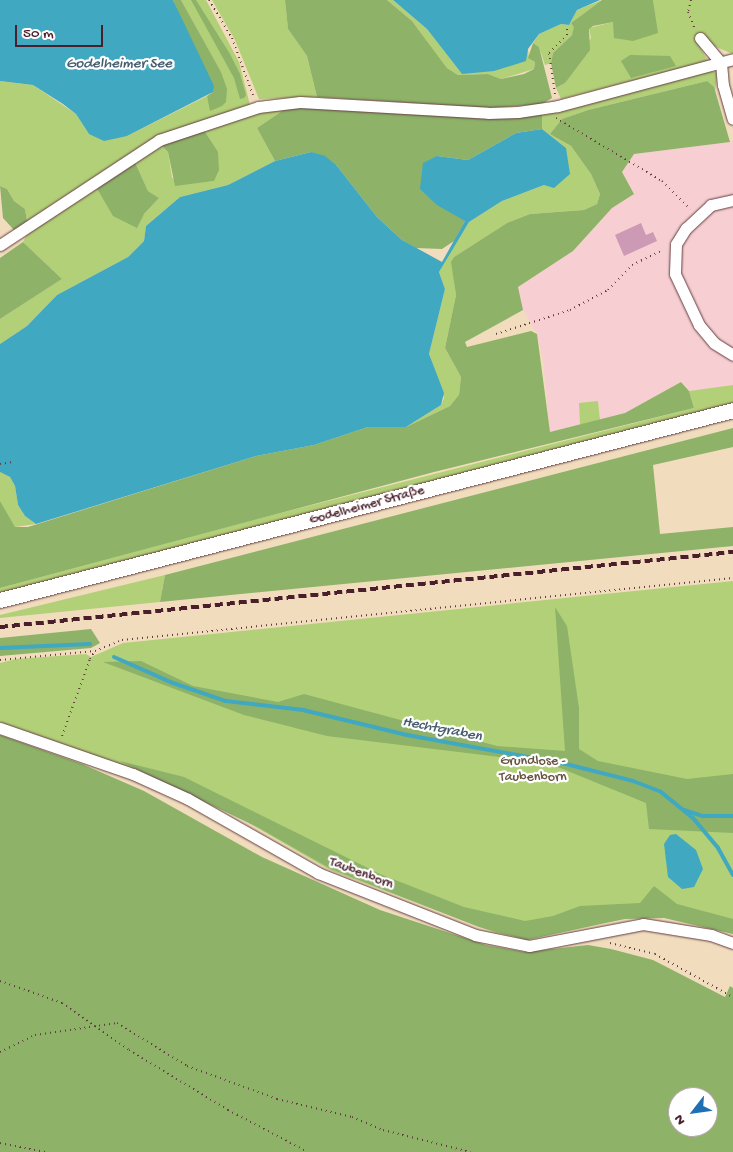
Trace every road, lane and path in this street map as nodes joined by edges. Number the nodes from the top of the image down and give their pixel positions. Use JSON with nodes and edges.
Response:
{"nodes":[{"id":1,"x":209,"y":0,"type":"edge"},
{"id":2,"x":691,"y":0,"type":"edge"},
{"id":3,"x":566,"y":26,"type":"dead end"},
{"id":4,"x":700,"y":38,"type":"joint"},
{"id":5,"x":733,"y":59,"type":"edge"},
{"id":6,"x":721,"y":62,"type":"junction"},
{"id":7,"x":258,"y":107,"type":"junction"},
{"id":8,"x":552,"y":107,"type":"junction"},
{"id":9,"x":733,"y":119,"type":"edge"},
{"id":10,"x":733,"y":200,"type":"edge"},
{"id":11,"x":695,"y":216,"type":"junction"},
{"id":12,"x":676,"y":244,"type":"junction"},
{"id":13,"x":0,"y":245,"type":"edge"},
{"id":14,"x":496,"y":334,"type":"dead end"},
{"id":15,"x":733,"y":355,"type":"edge"},
{"id":16,"x":733,"y":410,"type":"edge"},
{"id":17,"x":13,"y":462,"type":"dead end"},
{"id":18,"x":0,"y":464,"type":"edge"},
{"id":19,"x":733,"y":578,"type":"edge"},
{"id":20,"x":0,"y":600,"type":"edge"},
{"id":21,"x":95,"y":651,"type":"junction"},
{"id":22,"x":0,"y":660,"type":"edge"},
{"id":23,"x":66,"y":725,"type":"dead end"},
{"id":24,"x":0,"y":728,"type":"edge"},
{"id":25,"x":606,"y":942,"type":"dead end"},
{"id":26,"x":733,"y":943,"type":"edge"},
{"id":27,"x":0,"y":982,"type":"edge"},
{"id":28,"x":733,"y":997,"type":"edge"},
{"id":29,"x":93,"y":1025,"type":"junction"},
{"id":30,"x":0,"y":1052,"type":"edge"},
{"id":31,"x":0,"y":1142,"type":"edge"},
{"id":32,"x":45,"y":1152,"type":"edge"},
{"id":33,"x":308,"y":1152,"type":"edge"},
{"id":34,"x":470,"y":1152,"type":"edge"}],
"edges":[{"from":1,"to":7,"type":"path"},
{"from":2,"to":4,"type":"path"},
{"from":3,"to":8,"type":"path"},
{"from":4,"to":6,"type":"lane"},
{"from":5,"to":6,"type":"lane"},
{"from":6,"to":8,"type":"lane"},
{"from":6,"to":9,"type":"lane"},
{"from":7,"to":8,"type":"lane"},
{"from":7,"to":13,"type":"lane"},
{"from":8,"to":11,"type":"path"},
{"from":10,"to":11,"type":"lane"},
{"from":11,"to":12,"type":"lane"},
{"from":12,"to":14,"type":"path"},
{"from":12,"to":15,"type":"lane"},
{"from":16,"to":20,"type":"main road","name":"Godelheimer Straße"},
{"from":17,"to":18,"type":"path"},
{"from":19,"to":21,"type":"path"},
{"from":21,"to":22,"type":"path"},
{"from":21,"to":23,"type":"path"},
{"from":24,"to":26,"type":"lane","name":"Taubenborn"},
{"from":25,"to":28,"type":"path"},
{"from":27,"to":29,"type":"path"},
{"from":29,"to":30,"type":"path"},
{"from":29,"to":33,"type":"path"},
{"from":29,"to":34,"type":"path"},
{"from":31,"to":32,"type":"path"}]}
